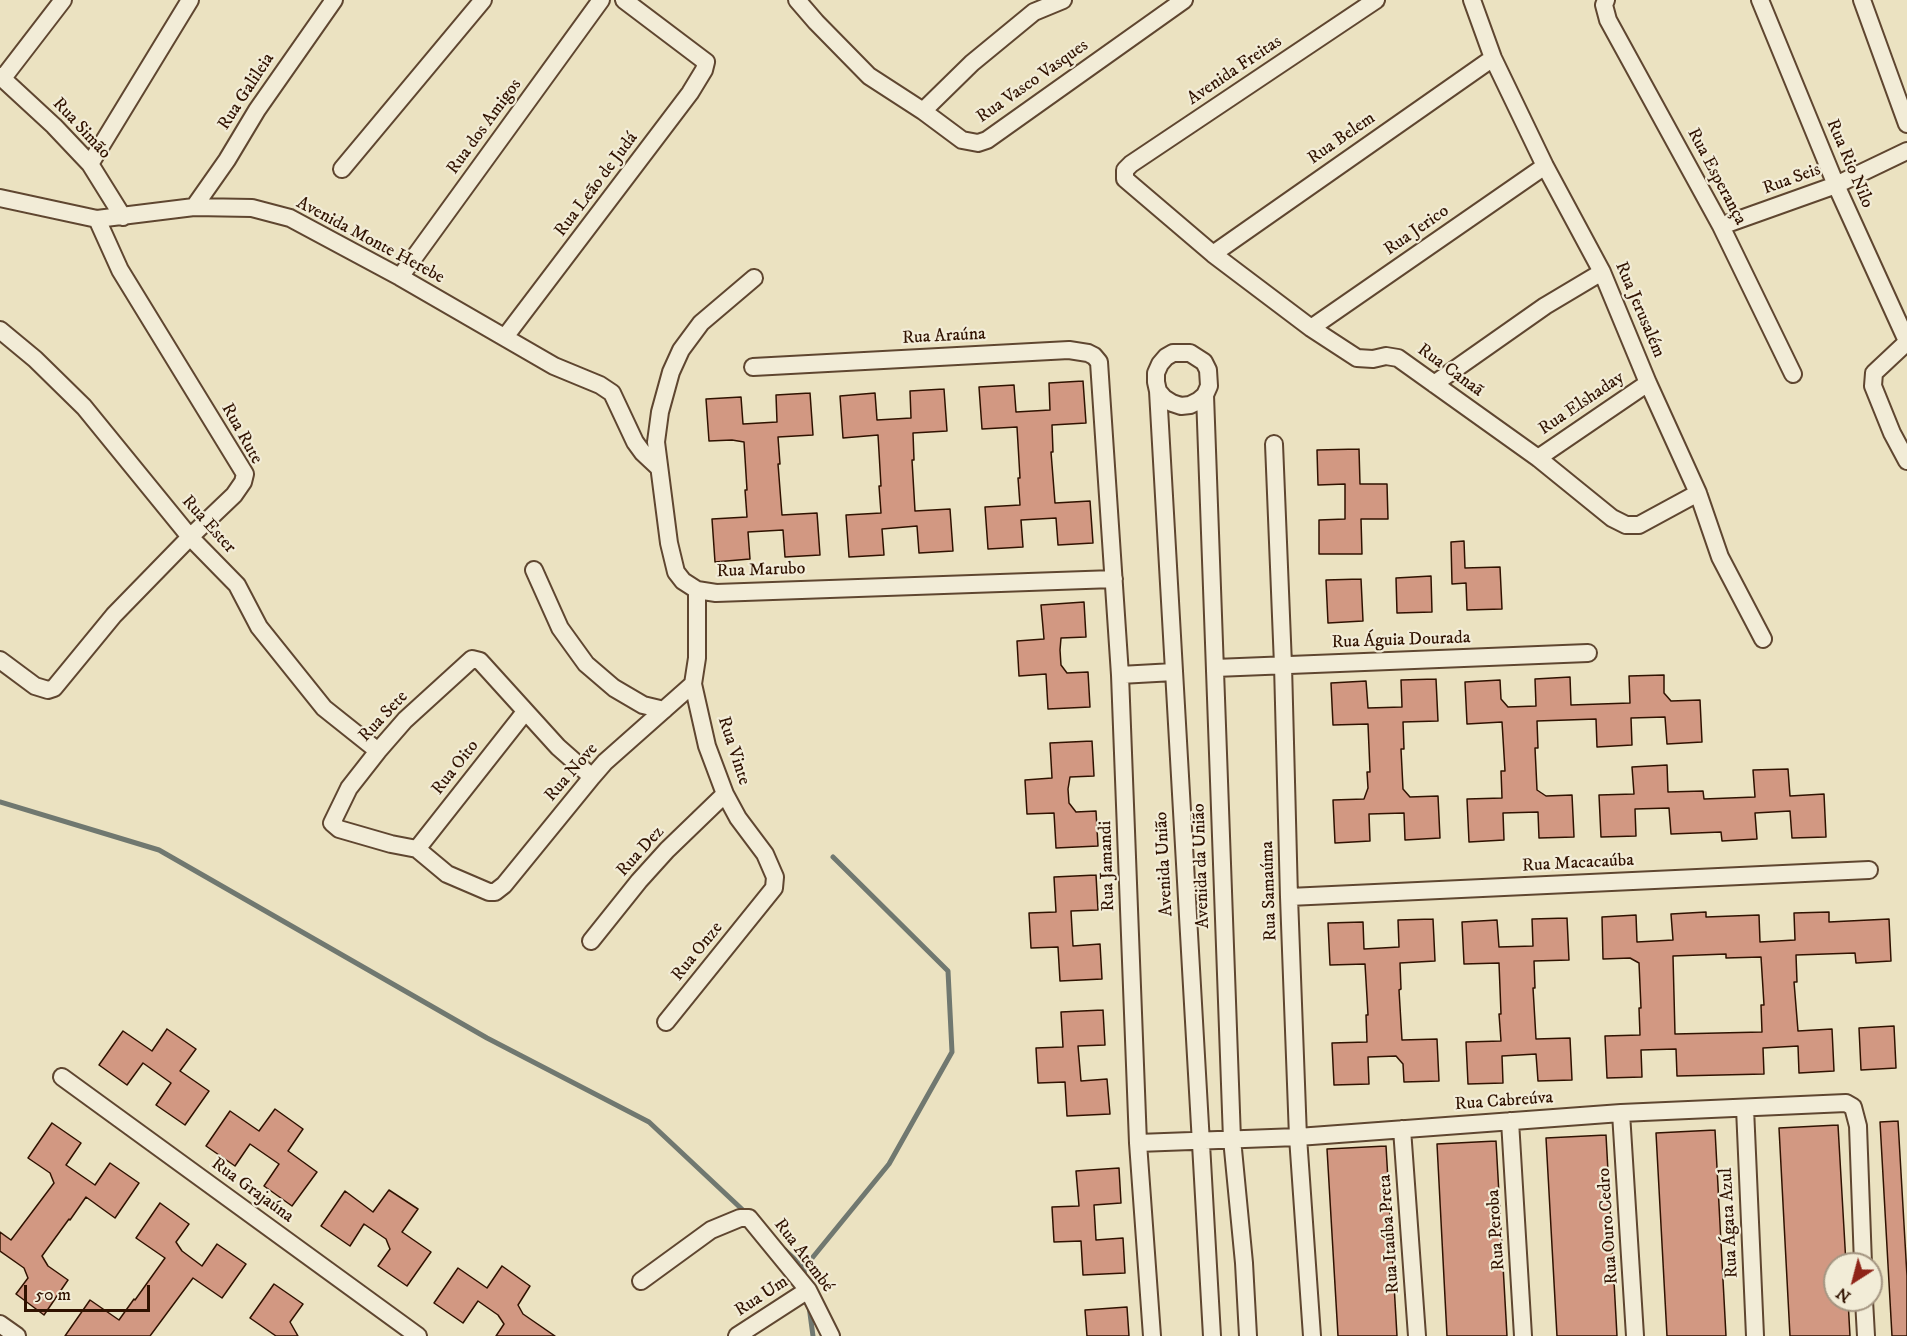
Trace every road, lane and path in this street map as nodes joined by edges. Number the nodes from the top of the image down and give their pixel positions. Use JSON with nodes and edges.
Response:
{"nodes":[{"id":1,"x":63,"y":0,"type":"edge"},
{"id":2,"x":190,"y":0,"type":"edge"},
{"id":3,"x":334,"y":0,"type":"edge"},
{"id":4,"x":483,"y":0,"type":"edge"},
{"id":5,"x":601,"y":0,"type":"edge"},
{"id":6,"x":624,"y":0,"type":"edge"},
{"id":7,"x":797,"y":0,"type":"edge"},
{"id":8,"x":1063,"y":0,"type":"edge"},
{"id":9,"x":1184,"y":0,"type":"edge"},
{"id":10,"x":1376,"y":0,"type":"edge"},
{"id":11,"x":1472,"y":0,"type":"edge"},
{"id":12,"x":1606,"y":0,"type":"edge"},
{"id":13,"x":1760,"y":0,"type":"edge"},
{"id":14,"x":1862,"y":0,"type":"edge"},
{"id":15,"x":1493,"y":58,"type":"junction"},
{"id":16,"x":2,"y":77,"type":"edge"},
{"id":17,"x":923,"y":111,"type":"junction"},
{"id":18,"x":1907,"y":124,"type":"edge"},
{"id":19,"x":1907,"y":151,"type":"edge"},
{"id":20,"x":90,"y":164,"type":"junction"},
{"id":21,"x":1545,"y":166,"type":"junction"},
{"id":22,"x":342,"y":170,"type":"dead end"},
{"id":23,"x":1125,"y":179,"type":"joint"},
{"id":24,"x":1836,"y":185,"type":"junction"},
{"id":25,"x":0,"y":198,"type":"edge"},
{"id":26,"x":195,"y":207,"type":"junction"},
{"id":27,"x":123,"y":217,"type":"junction"},
{"id":28,"x":97,"y":219,"type":"junction"},
{"id":29,"x":1721,"y":226,"type":"junction"},
{"id":30,"x":1213,"y":254,"type":"junction"},
{"id":31,"x":1602,"y":272,"type":"junction"},
{"id":32,"x":400,"y":277,"type":"junction"},
{"id":33,"x":754,"y":278,"type":"dead end"},
{"id":34,"x":1311,"y":328,"type":"junction"},
{"id":35,"x":0,"y":330,"type":"edge"},
{"id":36,"x":505,"y":337,"type":"junction"},
{"id":37,"x":1907,"y":341,"type":"edge"},
{"id":38,"x":753,"y":367,"type":"dead end"},
{"id":39,"x":1793,"y":374,"type":"dead end"},
{"id":40,"x":1648,"y":383,"type":"junction"},
{"id":41,"x":1434,"y":384,"type":"junction"},
{"id":42,"x":1158,"y":391,"type":"junction"},
{"id":43,"x":1100,"y":395,"type":"joint"},
{"id":44,"x":1205,"y":395,"type":"junction"},
{"id":45,"x":1274,"y":444,"type":"dead end"},
{"id":46,"x":1538,"y":458,"type":"junction"},
{"id":47,"x":1907,"y":461,"type":"edge"},
{"id":48,"x":659,"y":468,"type":"junction"},
{"id":49,"x":1698,"y":493,"type":"junction"},
{"id":50,"x":190,"y":537,"type":"junction"},
{"id":51,"x":534,"y":570,"type":"dead end"},
{"id":52,"x":1114,"y":579,"type":"junction"},
{"id":53,"x":697,"y":590,"type":"junction"},
{"id":54,"x":1763,"y":639,"type":"dead end"},
{"id":55,"x":1588,"y":653,"type":"dead end"},
{"id":56,"x":0,"y":660,"type":"edge"},
{"id":57,"x":1283,"y":665,"type":"junction"},
{"id":58,"x":1215,"y":668,"type":"junction"},
{"id":59,"x":1174,"y":672,"type":"junction"},
{"id":60,"x":1120,"y":675,"type":"junction"},
{"id":61,"x":693,"y":684,"type":"junction"},
{"id":62,"x":664,"y":710,"type":"junction"},
{"id":63,"x":525,"y":712,"type":"junction"},
{"id":64,"x":378,"y":751,"type":"junction"},
{"id":65,"x":592,"y":777,"type":"junction"},
{"id":66,"x":725,"y":794,"type":"junction"},
{"id":67,"x":417,"y":849,"type":"junction"},
{"id":68,"x":1869,"y":870,"type":"dead end"},
{"id":69,"x":1289,"y":897,"type":"junction"},
{"id":70,"x":759,"y":906,"type":"joint"},
{"id":71,"x":591,"y":941,"type":"dead end"},
{"id":72,"x":666,"y":1022,"type":"dead end"},
{"id":73,"x":62,"y":1077,"type":"dead end"},
{"id":74,"x":1745,"y":1108,"type":"junction"},
{"id":75,"x":1622,"y":1113,"type":"junction"},
{"id":76,"x":1510,"y":1121,"type":"junction"},
{"id":77,"x":1402,"y":1129,"type":"junction"},
{"id":78,"x":1298,"y":1137,"type":"junction"},
{"id":79,"x":1232,"y":1139,"type":"junction"},
{"id":80,"x":1199,"y":1140,"type":"junction"},
{"id":81,"x":1138,"y":1143,"type":"junction"},
{"id":82,"x":1863,"y":1252,"type":"edge"},
{"id":83,"x":641,"y":1281,"type":"dead end"},
{"id":84,"x":808,"y":1290,"type":"junction"},
{"id":85,"x":1865,"y":1312,"type":"edge"},
{"id":86,"x":0,"y":1324,"type":"edge"},
{"id":87,"x":416,"y":1335,"type":"edge"},
{"id":88,"x":17,"y":1336,"type":"edge"},
{"id":89,"x":737,"y":1336,"type":"edge"},
{"id":90,"x":831,"y":1336,"type":"edge"},
{"id":91,"x":1152,"y":1336,"type":"edge"},
{"id":92,"x":1212,"y":1336,"type":"edge"},
{"id":93,"x":1248,"y":1336,"type":"edge"},
{"id":94,"x":1312,"y":1336,"type":"edge"},
{"id":95,"x":1417,"y":1336,"type":"edge"},
{"id":96,"x":1523,"y":1336,"type":"edge"},
{"id":97,"x":1635,"y":1336,"type":"edge"},
{"id":98,"x":1755,"y":1336,"type":"edge"},
{"id":99,"x":1866,"y":1336,"type":"edge"}],
"edges":[{"from":1,"to":16,"type":"street"},
{"from":2,"to":20,"type":"street"},
{"from":3,"to":26,"type":"street","name":"Rua Galileia"},
{"from":4,"to":22,"type":"street"},
{"from":5,"to":32,"type":"street","name":"Rua dos Amigos"},
{"from":6,"to":36,"type":"street","name":"Rua Leão de Judá"},
{"from":7,"to":17,"type":"street","name":"Rua Vasco Vasques"},
{"from":8,"to":17,"type":"street"},
{"from":9,"to":17,"type":"street","name":"Rua Vasco Vasques"},
{"from":10,"to":23,"type":"street","name":"Avenida Freitas"},
{"from":11,"to":15,"type":"street","name":"Rua Jerusalém"},
{"from":12,"to":29,"type":"street","name":"Rua Esperança"},
{"from":13,"to":24,"type":"street","name":"Rua Rio Nilo"},
{"from":14,"to":18,"type":"street"},
{"from":15,"to":21,"type":"street","name":"Rua Jerusalém"},
{"from":15,"to":30,"type":"street","name":"Rua Belem"},
{"from":16,"to":20,"type":"street","name":"Rua Simão"},
{"from":19,"to":24,"type":"street","name":"Rua Seis"},
{"from":20,"to":27,"type":"street","name":"Rua Simão"},
{"from":21,"to":31,"type":"street","name":"Rua Jerusalém"},
{"from":21,"to":34,"type":"street","name":"Rua Jerico"},
{"from":23,"to":30,"type":"street","name":"Rua Canaã"},
{"from":24,"to":29,"type":"street","name":"Rua Seis"},
{"from":24,"to":37,"type":"street","name":"Rua Rio Nilo"},
{"from":25,"to":28,"type":"street","name":"Avenida Monte Herebe"},
{"from":26,"to":27,"type":"street","name":"Avenida Monte Herebe"},
{"from":26,"to":32,"type":"street","name":"Avenida Monte Herebe"},
{"from":27,"to":28,"type":"street","name":"Avenida Monte Herebe"},
{"from":28,"to":50,"type":"street","name":"Rua Rute"},
{"from":29,"to":39,"type":"street","name":"Rua Esperança"},
{"from":30,"to":34,"type":"street","name":"Rua Canaã"},
{"from":31,"to":40,"type":"street","name":"Rua Jerusalém"},
{"from":31,"to":41,"type":"street"},
{"from":32,"to":36,"type":"street","name":"Avenida Monte Herebe"},
{"from":33,"to":48,"type":"street","name":"Rua Marubo"},
{"from":34,"to":41,"type":"street","name":"Rua Canaã"},
{"from":35,"to":50,"type":"street","name":"Rua Ester"},
{"from":36,"to":48,"type":"street","name":"Avenida Monte Herebe"},
{"from":37,"to":47,"type":"street"},
{"from":38,"to":43,"type":"street","name":"Rua Araúna"},
{"from":40,"to":46,"type":"street","name":"Rua Elshaday"},
{"from":40,"to":49,"type":"street","name":"Rua Jerusalém"},
{"from":41,"to":46,"type":"street","name":"Rua Canaã"},
{"from":42,"to":44,"type":"street"},
{"from":42,"to":44,"type":"street","name":"Avenida da União"},
{"from":42,"to":59,"type":"street","name":"Avenida União"},
{"from":43,"to":52,"type":"street","name":"Rua Jamandi"},
{"from":44,"to":58,"type":"street","name":"Avenida da União"},
{"from":45,"to":57,"type":"street","name":"Rua Samaúma"},
{"from":46,"to":49,"type":"street","name":"Rua Canaã"},
{"from":48,"to":53,"type":"street","name":"Rua Marubo"},
{"from":49,"to":54,"type":"street","name":"Rua Jerusalém"},
{"from":50,"to":56,"type":"street","name":"Rua Rute"},
{"from":50,"to":64,"type":"street","name":"Rua Ester"},
{"from":51,"to":62,"type":"street"},
{"from":52,"to":53,"type":"street","name":"Rua Marubo"},
{"from":52,"to":60,"type":"street","name":"Rua Jamandi"},
{"from":53,"to":61,"type":"street","name":"Rua Vinte"},
{"from":55,"to":57,"type":"street","name":"Rua Águia Dourada"},
{"from":57,"to":58,"type":"street","name":"Rua Águia Dourada"},
{"from":57,"to":69,"type":"street","name":"Rua Samaúma"},
{"from":58,"to":79,"type":"street","name":"Avenida da União"},
{"from":59,"to":60,"type":"street"},
{"from":59,"to":80,"type":"street","name":"Avenida União"},
{"from":60,"to":81,"type":"street","name":"Rua Jamandi"},
{"from":61,"to":62,"type":"street","name":"Rua Nove"},
{"from":61,"to":66,"type":"street","name":"Rua Vinte"},
{"from":62,"to":65,"type":"street","name":"Rua Nove"},
{"from":63,"to":64,"type":"street","name":"Rua Sete"},
{"from":63,"to":65,"type":"street"},
{"from":63,"to":67,"type":"street","name":"Rua Oito"},
{"from":64,"to":67,"type":"street","name":"Rua Sete"},
{"from":65,"to":67,"type":"street","name":"Rua Nove"},
{"from":66,"to":70,"type":"street","name":"Rua Vinte"},
{"from":66,"to":71,"type":"street","name":"Rua Dez"},
{"from":68,"to":69,"type":"street","name":"Rua Macacaúba"},
{"from":69,"to":78,"type":"street","name":"Rua Samaúma"},
{"from":70,"to":72,"type":"street","name":"Rua Onze"},
{"from":73,"to":87,"type":"street","name":"Rua Grajaúna"},
{"from":74,"to":75,"type":"street","name":"Rua Cabreúva"},
{"from":74,"to":82,"type":"street","name":"Rua Cabreúva"},
{"from":74,"to":98,"type":"street","name":"Rua Ágata Azul"},
{"from":75,"to":76,"type":"street","name":"Rua Cabreúva"},
{"from":75,"to":97,"type":"street","name":"Rua Ouro Cedro"},
{"from":76,"to":77,"type":"street","name":"Rua Cabreúva"},
{"from":76,"to":96,"type":"street","name":"Rua Peroba"},
{"from":77,"to":78,"type":"street","name":"Rua Cabreúva"},
{"from":77,"to":95,"type":"street","name":"Rua Itaúba Preta"},
{"from":78,"to":79,"type":"street","name":"Rua Cabreúva"},
{"from":78,"to":94,"type":"street","name":"Rua Samaúma"},
{"from":79,"to":80,"type":"street","name":"Rua Cabreúva"},
{"from":79,"to":93,"type":"street","name":"Avenida da União"},
{"from":80,"to":81,"type":"street","name":"Rua Cabreúva"},
{"from":80,"to":92,"type":"street","name":"Avenida União"},
{"from":81,"to":91,"type":"street","name":"Rua Jamandi"},
{"from":83,"to":84,"type":"street","name":"Rua Atembé"},
{"from":84,"to":89,"type":"street","name":"Rua Um"},
{"from":84,"to":90,"type":"street","name":"Rua Atembé"},
{"from":85,"to":99,"type":"street"},
{"from":86,"to":88,"type":"street"}]}
